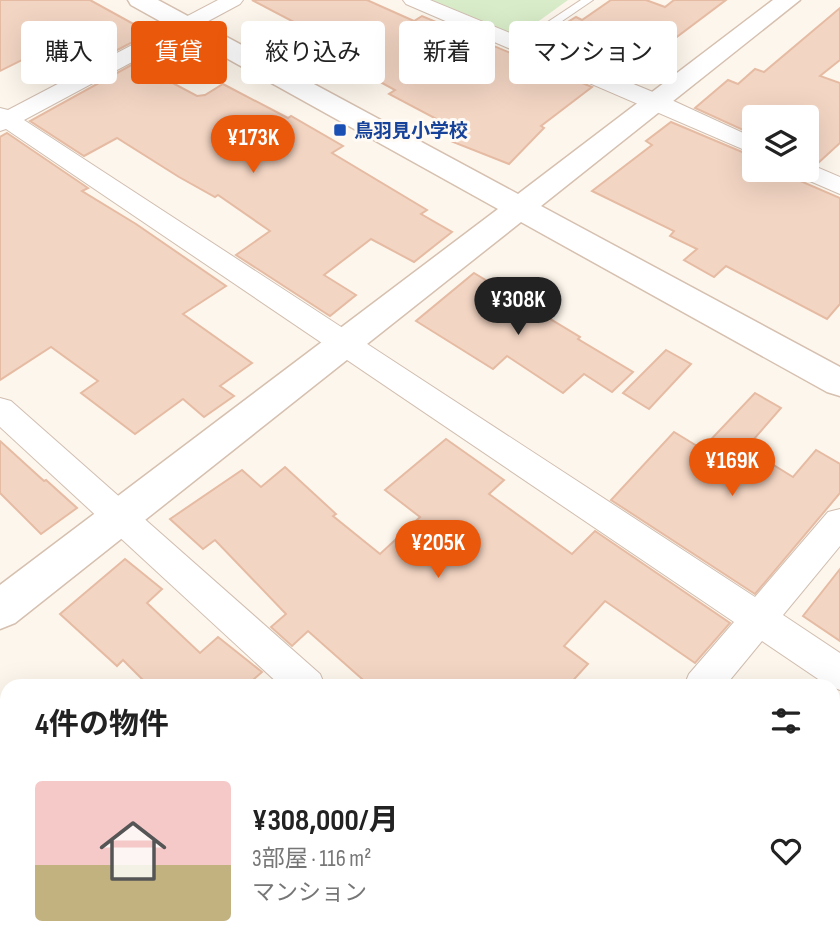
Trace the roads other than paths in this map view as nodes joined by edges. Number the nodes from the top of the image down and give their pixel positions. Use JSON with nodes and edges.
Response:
{"nodes":[{"id":1,"x":140,"y":0,"type":"edge"},
{"id":2,"x":233,"y":0,"type":"edge"},
{"id":3,"x":413,"y":0,"type":"edge"},
{"id":4,"x":588,"y":0,"type":"edge"},
{"id":5,"x":788,"y":0,"type":"edge"},
{"id":6,"x":180,"y":21,"type":"edge"},
{"id":7,"x":195,"y":21,"type":"edge"},
{"id":8,"x":556,"y":21,"type":"edge"},
{"id":9,"x":509,"y":40,"type":"edge"},
{"id":10,"x":227,"y":46,"type":"edge"},
{"id":11,"x":131,"y":54,"type":"edge"},
{"id":12,"x":614,"y":84,"type":"edge"},
{"id":13,"x":657,"y":102,"type":"junction"},
{"id":14,"x":3,"y":119,"type":"edge"},
{"id":15,"x":742,"y":141,"type":"edge"},
{"id":16,"x":840,"y":158,"type":"edge"},
{"id":17,"x":821,"y":178,"type":"edge"},
{"id":18,"x":522,"y":209,"type":"junction"},
{"id":19,"x":342,"y":342,"type":"junction"},
{"id":20,"x":840,"y":383,"type":"edge"},
{"id":21,"x":0,"y":409,"type":"edge"},
{"id":22,"x":119,"y":516,"type":"junction"},
{"id":23,"x":840,"y":522,"type":"edge"},
{"id":24,"x":0,"y":610,"type":"edge"},
{"id":25,"x":759,"y":618,"type":"junction"},
{"id":26,"x":840,"y":673,"type":"edge"},
{"id":27,"x":299,"y":679,"type":"edge"},
{"id":28,"x":708,"y":679,"type":"edge"}],
"edges":[{"from":1,"to":6,"type":"street"},
{"from":2,"to":7,"type":"street"},
{"from":3,"to":9,"type":"street"},
{"from":4,"to":8,"type":"lane"},
{"from":5,"to":13,"type":"street"},
{"from":10,"to":18,"type":"street"},
{"from":11,"to":14,"type":"street"},
{"from":12,"to":13,"type":"street"},
{"from":13,"to":15,"type":"street"},
{"from":13,"to":18,"type":"street"},
{"from":14,"to":19,"type":"street"},
{"from":16,"to":17,"type":"street"},
{"from":18,"to":19,"type":"street"},
{"from":18,"to":20,"type":"street"},
{"from":19,"to":22,"type":"street"},
{"from":19,"to":25,"type":"street"},
{"from":21,"to":22,"type":"street"},
{"from":22,"to":24,"type":"street"},
{"from":22,"to":27,"type":"street"},
{"from":23,"to":25,"type":"street"},
{"from":25,"to":26,"type":"street"},
{"from":25,"to":28,"type":"street"}]}
